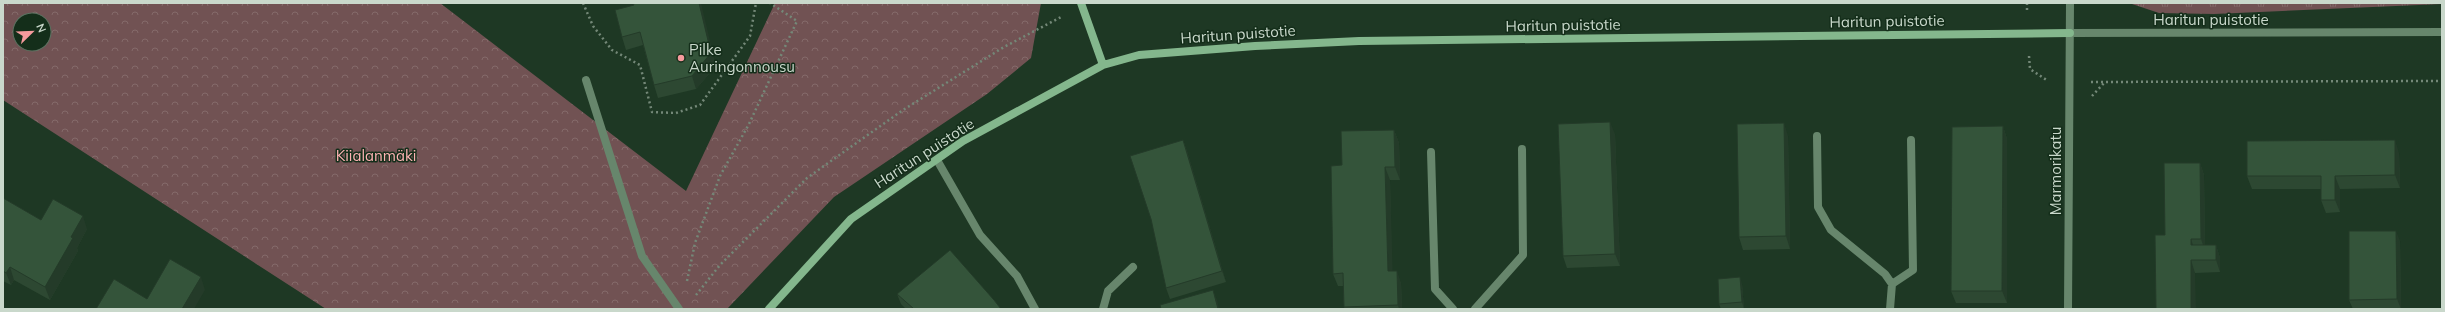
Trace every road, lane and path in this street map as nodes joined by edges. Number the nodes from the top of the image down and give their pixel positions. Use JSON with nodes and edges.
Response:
{"nodes":[{"id":1,"x":583,"y":3,"type":"edge"},
{"id":2,"x":756,"y":3,"type":"edge"},
{"id":3,"x":770,"y":3,"type":"edge"},
{"id":4,"x":2027,"y":3,"type":"edge"},
{"id":5,"x":2070,"y":3,"type":"edge"},
{"id":6,"x":1082,"y":5,"type":"edge"},
{"id":7,"x":2442,"y":32,"type":"edge"},
{"id":8,"x":2027,"y":33,"type":"junction"},
{"id":9,"x":2070,"y":33,"type":"junction"},
{"id":10,"x":1103,"y":65,"type":"junction"},
{"id":11,"x":586,"y":80,"type":"dead end"},
{"id":12,"x":2442,"y":81,"type":"edge"},
{"id":13,"x":2070,"y":83,"type":"junction"},
{"id":14,"x":1817,"y":136,"type":"dead end"},
{"id":15,"x":1910,"y":140,"type":"dead end"},
{"id":16,"x":1522,"y":150,"type":"dead end"},
{"id":17,"x":1431,"y":152,"type":"dead end"},
{"id":18,"x":936,"y":160,"type":"junction"},
{"id":19,"x":1133,"y":267,"type":"dead end"},
{"id":20,"x":1892,"y":284,"type":"junction"},
{"id":21,"x":686,"y":287,"type":"dead end"},
{"id":22,"x":693,"y":298,"type":"dead end"},
{"id":23,"x":679,"y":309,"type":"edge"},
{"id":24,"x":769,"y":309,"type":"edge"},
{"id":25,"x":1035,"y":309,"type":"edge"},
{"id":26,"x":1103,"y":309,"type":"edge"},
{"id":27,"x":1453,"y":309,"type":"edge"},
{"id":28,"x":1475,"y":309,"type":"edge"},
{"id":29,"x":1890,"y":309,"type":"edge"},
{"id":30,"x":2068,"y":309,"type":"edge"}],
"edges":[{"from":1,"to":2,"type":"path"},
{"from":3,"to":21,"type":"path"},
{"from":4,"to":8,"type":"path"},
{"from":5,"to":9,"type":"street","name":"Marmorikatu"},
{"from":6,"to":10,"type":"street"},
{"from":6,"to":22,"type":"path"},
{"from":7,"to":9,"type":"street","name":"Haritun puistotie"},
{"from":8,"to":9,"type":"street","name":"Haritun puistotie"},
{"from":8,"to":10,"type":"street","name":"Haritun puistotie"},
{"from":8,"to":13,"type":"path"},
{"from":9,"to":13,"type":"street","name":"Marmorikatu"},
{"from":10,"to":18,"type":"street","name":"Haritun puistotie"},
{"from":11,"to":23,"type":"street"},
{"from":12,"to":13,"type":"path"},
{"from":13,"to":30,"type":"street","name":"Marmorikatu"},
{"from":14,"to":20,"type":"street"},
{"from":15,"to":20,"type":"street"},
{"from":16,"to":28,"type":"street"},
{"from":17,"to":27,"type":"street"},
{"from":18,"to":24,"type":"street","name":"Haritun puistotie"},
{"from":18,"to":25,"type":"street"},
{"from":19,"to":26,"type":"street"},
{"from":20,"to":29,"type":"street"}]}
